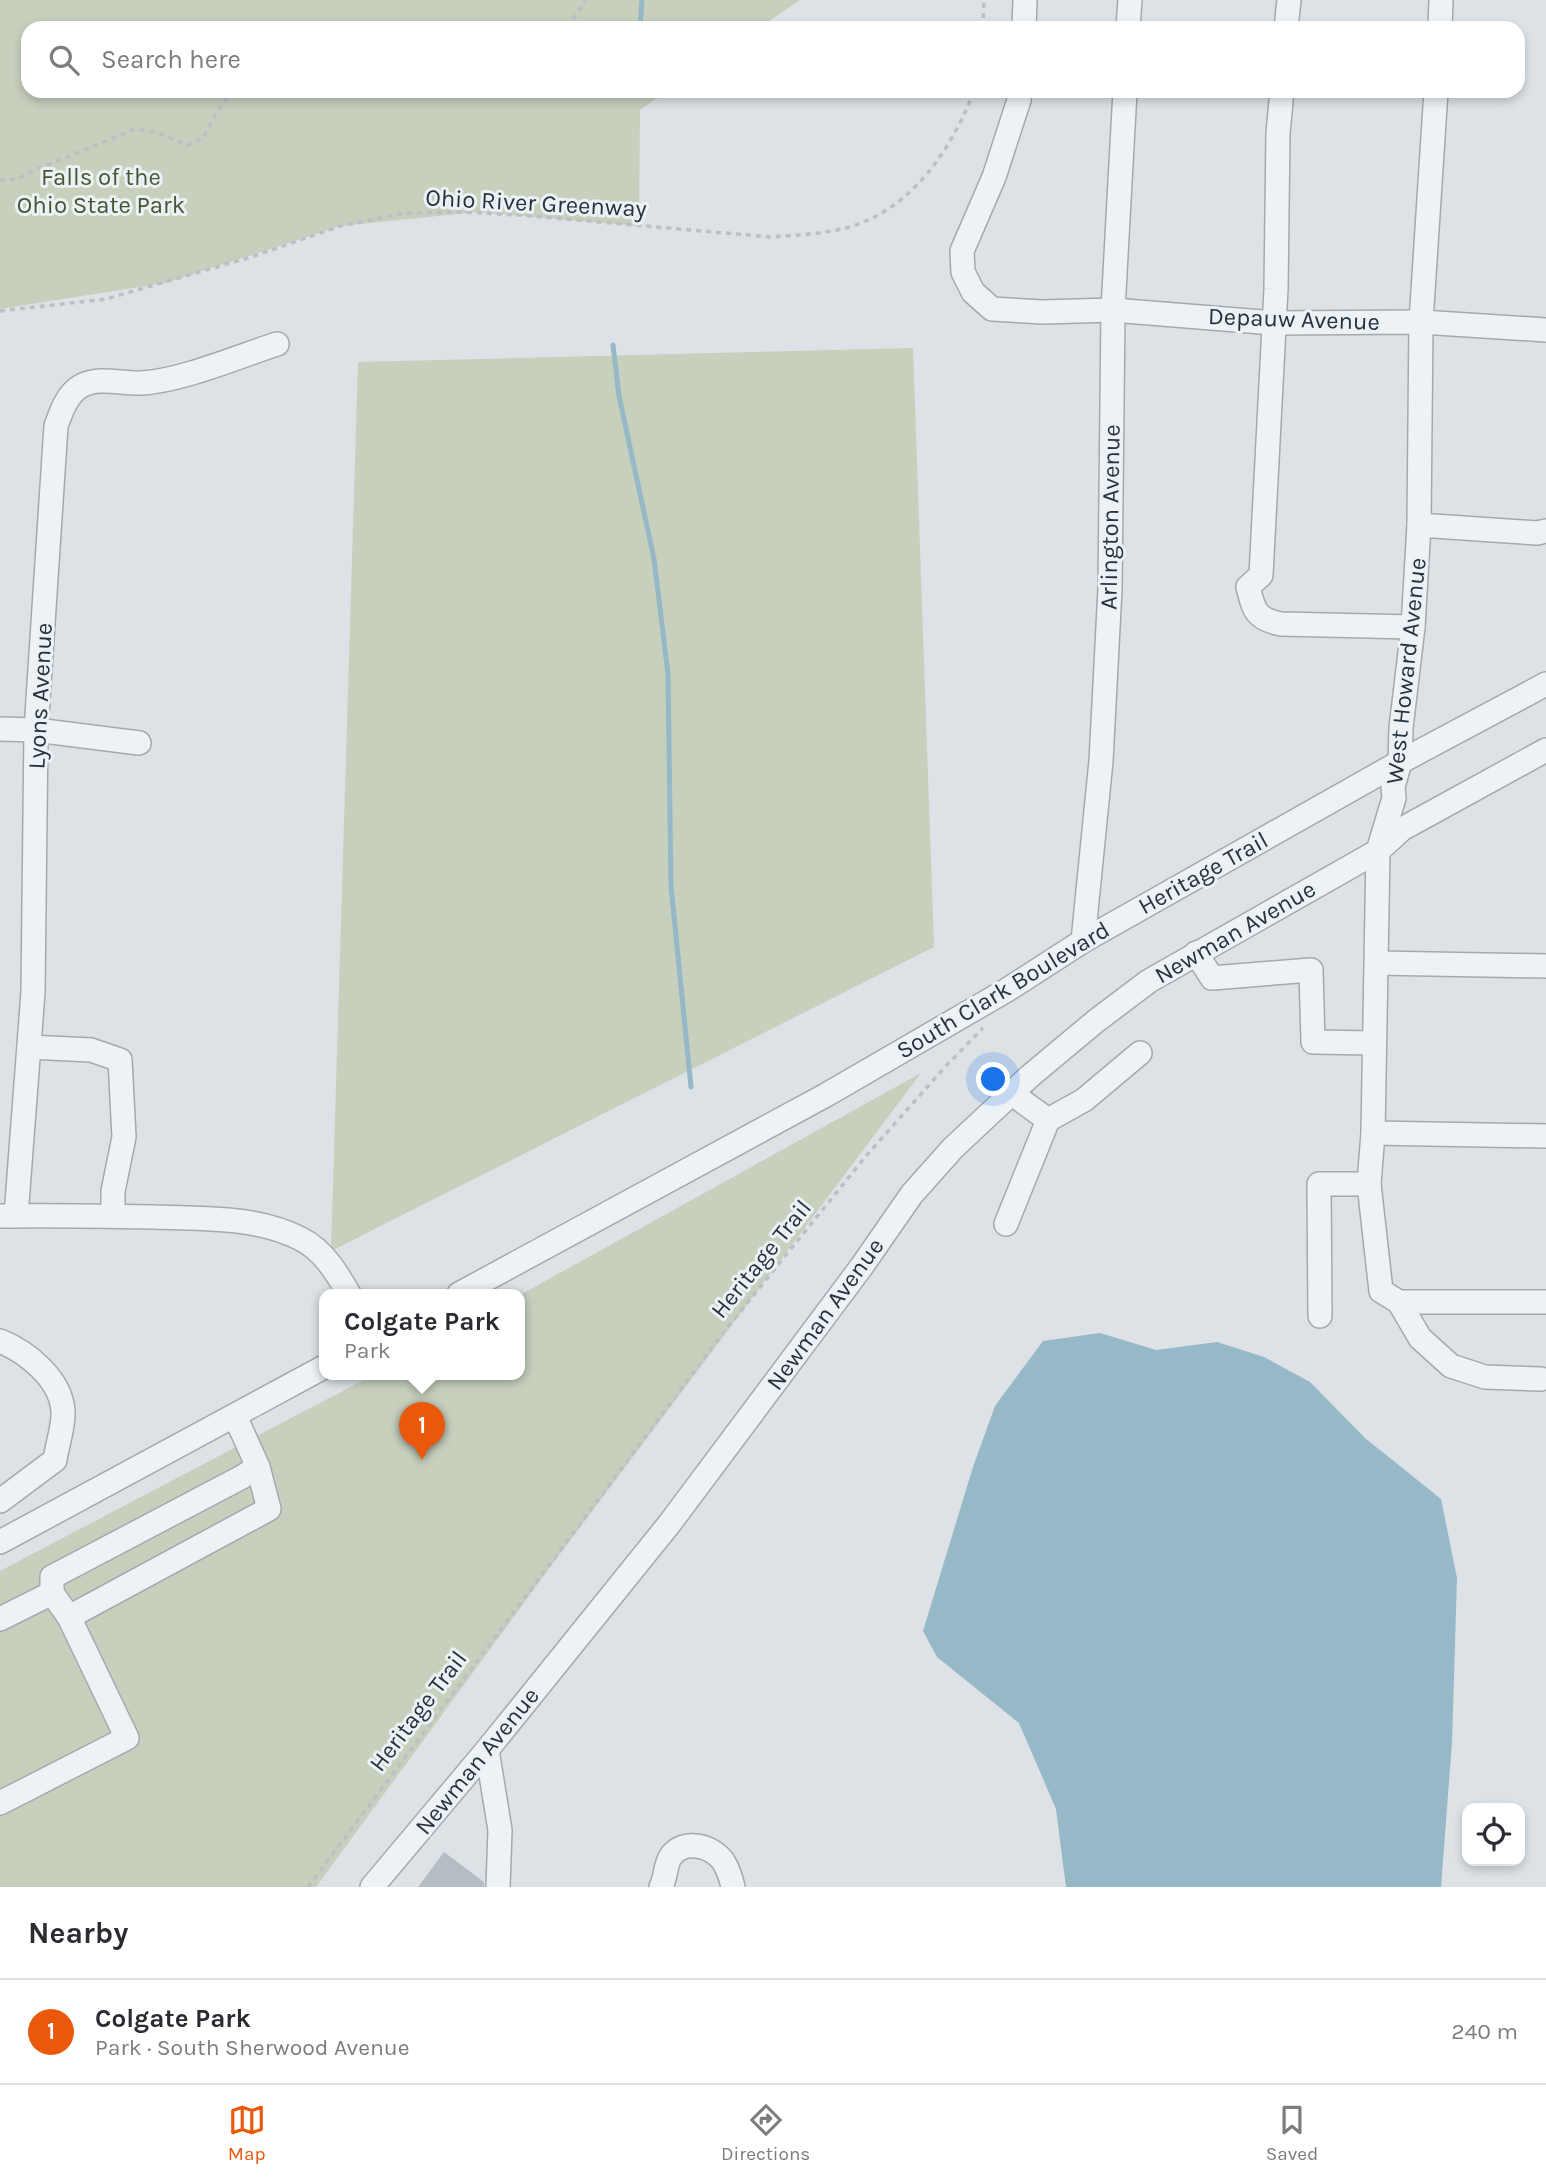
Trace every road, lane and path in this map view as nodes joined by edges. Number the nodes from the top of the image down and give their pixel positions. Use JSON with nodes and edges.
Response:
{"nodes":[{"id":1,"x":586,"y":0,"type":"edge"},
{"id":2,"x":984,"y":0,"type":"edge"},
{"id":3,"x":1025,"y":0,"type":"edge"},
{"id":4,"x":1130,"y":0,"type":"edge"},
{"id":5,"x":1289,"y":0,"type":"edge"},
{"id":6,"x":1441,"y":0,"type":"edge"},
{"id":7,"x":571,"y":21,"type":"edge"},
{"id":8,"x":983,"y":21,"type":"edge"},
{"id":9,"x":1024,"y":21,"type":"edge"},
{"id":10,"x":1128,"y":21,"type":"edge"},
{"id":11,"x":1287,"y":21,"type":"edge"},
{"id":12,"x":1440,"y":21,"type":"edge"},
{"id":13,"x":227,"y":98,"type":"edge"},
{"id":14,"x":971,"y":98,"type":"edge"},
{"id":15,"x":1019,"y":98,"type":"edge"},
{"id":16,"x":1125,"y":98,"type":"edge"},
{"id":17,"x":1282,"y":98,"type":"edge"},
{"id":18,"x":1436,"y":98,"type":"edge"},
{"id":19,"x":0,"y":180,"type":"edge"},
{"id":20,"x":1113,"y":310,"type":"junction"},
{"id":21,"x":0,"y":311,"type":"edge"},
{"id":22,"x":1421,"y":322,"type":"junction"},
{"id":23,"x":1274,"y":323,"type":"junction"},
{"id":24,"x":1546,"y":330,"type":"edge"},
{"id":25,"x":277,"y":344,"type":"dead end"},
{"id":26,"x":1419,"y":525,"type":"junction"},
{"id":27,"x":1546,"y":531,"type":"edge"},
{"id":28,"x":1413,"y":627,"type":"junction"},
{"id":29,"x":1546,"y":684,"type":"edge"},
{"id":30,"x":0,"y":729,"type":"edge"},
{"id":31,"x":36,"y":730,"type":"junction"},
{"id":32,"x":139,"y":743,"type":"dead end"},
{"id":33,"x":1546,"y":750,"type":"edge"},
{"id":34,"x":1401,"y":762,"type":"junction"},
{"id":35,"x":1378,"y":851,"type":"junction"},
{"id":36,"x":1083,"y":941,"type":"junction"},
{"id":37,"x":1196,"y":953,"type":"junction"},
{"id":38,"x":1377,"y":963,"type":"junction"},
{"id":39,"x":1546,"y":966,"type":"edge"},
{"id":40,"x":984,"y":1027,"type":"dead end"},
{"id":41,"x":1374,"y":1043,"type":"junction"},
{"id":42,"x":29,"y":1047,"type":"junction"},
{"id":43,"x":1140,"y":1053,"type":"dead end"},
{"id":44,"x":1011,"y":1093,"type":"junction"},
{"id":45,"x":1048,"y":1120,"type":"junction"},
{"id":46,"x":1373,"y":1132,"type":"junction"},
{"id":47,"x":1546,"y":1136,"type":"edge"},
{"id":48,"x":1369,"y":1184,"type":"junction"},
{"id":49,"x":8,"y":1216,"type":"edge"},
{"id":50,"x":113,"y":1216,"type":"junction"},
{"id":51,"x":1006,"y":1224,"type":"dead end"},
{"id":52,"x":346,"y":1289,"type":"edge"},
{"id":53,"x":468,"y":1289,"type":"edge"},
{"id":54,"x":1390,"y":1296,"type":"junction"},
{"id":55,"x":1546,"y":1303,"type":"edge"},
{"id":56,"x":1320,"y":1316,"type":"dead end"},
{"id":57,"x":0,"y":1341,"type":"edge"},
{"id":58,"x":319,"y":1370,"type":"edge"},
{"id":59,"x":1541,"y":1379,"type":"dead end"},
{"id":60,"x":235,"y":1416,"type":"junction"},
{"id":61,"x":258,"y":1467,"type":"junction"},
{"id":62,"x":0,"y":1501,"type":"edge"},
{"id":63,"x":0,"y":1542,"type":"edge"},
{"id":64,"x":52,"y":1585,"type":"junction"},
{"id":65,"x":69,"y":1617,"type":"junction"},
{"id":66,"x":0,"y":1619,"type":"edge"},
{"id":67,"x":487,"y":1750,"type":"junction"},
{"id":68,"x":0,"y":1803,"type":"edge"},
{"id":69,"x":308,"y":1887,"type":"edge"},
{"id":70,"x":372,"y":1887,"type":"edge"},
{"id":71,"x":498,"y":1887,"type":"edge"},
{"id":72,"x":662,"y":1887,"type":"edge"},
{"id":73,"x":733,"y":1887,"type":"edge"}],
"edges":[{"from":1,"to":7,"type":"path"},
{"from":2,"to":8,"type":"path"},
{"from":3,"to":9,"type":"street"},
{"from":4,"to":10,"type":"street"},
{"from":5,"to":11,"type":"street"},
{"from":6,"to":12,"type":"street"},
{"from":13,"to":19,"type":"path"},
{"from":14,"to":21,"type":"path","name":"Ohio River Greenway"},
{"from":15,"to":20,"type":"street","name":"Depauw Avenue"},
{"from":16,"to":20,"type":"street","name":"Arlington Avenue"},
{"from":17,"to":23,"type":"street"},
{"from":18,"to":22,"type":"street","name":"West Howard Avenue"},
{"from":20,"to":23,"type":"street","name":"Depauw Avenue"},
{"from":20,"to":36,"type":"street","name":"Arlington Avenue"},
{"from":22,"to":23,"type":"street","name":"Depauw Avenue"},
{"from":22,"to":24,"type":"street","name":"Depauw Avenue"},
{"from":22,"to":26,"type":"street","name":"West Howard Avenue"},
{"from":23,"to":28,"type":"street"},
{"from":25,"to":31,"type":"street","name":"Lyons Avenue"},
{"from":26,"to":27,"type":"street"},
{"from":26,"to":28,"type":"street","name":"West Howard Avenue"},
{"from":28,"to":34,"type":"street","name":"West Howard Avenue"},
{"from":29,"to":34,"type":"street","name":"South Clark Boulevard"},
{"from":30,"to":31,"type":"street"},
{"from":31,"to":32,"type":"street"},
{"from":31,"to":42,"type":"street","name":"Lyons Avenue"},
{"from":33,"to":35,"type":"street"},
{"from":34,"to":35,"type":"street","name":"West Howard Avenue"},
{"from":34,"to":36,"type":"street","name":"South Clark Boulevard"},
{"from":35,"to":37,"type":"street","name":"Newman Avenue"},
{"from":35,"to":38,"type":"street","name":"West Howard Avenue"},
{"from":36,"to":53,"type":"street","name":"South Clark Boulevard"},
{"from":37,"to":41,"type":"street"},
{"from":37,"to":44,"type":"street","name":"Newman Avenue"},
{"from":38,"to":39,"type":"street"},
{"from":38,"to":41,"type":"street","name":"West Howard Avenue"},
{"from":40,"to":69,"type":"path","name":"Heritage Trail"},
{"from":41,"to":46,"type":"street","name":"West Howard Avenue"},
{"from":42,"to":49,"type":"street","name":"Lyons Avenue"},
{"from":42,"to":50,"type":"street"},
{"from":43,"to":45,"type":"street"},
{"from":44,"to":45,"type":"street"},
{"from":44,"to":67,"type":"street","name":"Newman Avenue"},
{"from":45,"to":51,"type":"street"},
{"from":46,"to":47,"type":"street"},
{"from":46,"to":48,"type":"street","name":"West Howard Avenue"},
{"from":48,"to":54,"type":"street","name":"West Howard Avenue"},
{"from":48,"to":56,"type":"street"},
{"from":49,"to":50,"type":"street"},
{"from":50,"to":52,"type":"street"},
{"from":54,"to":55,"type":"street"},
{"from":54,"to":59,"type":"street"},
{"from":57,"to":62,"type":"street"},
{"from":58,"to":60,"type":"street"},
{"from":60,"to":61,"type":"street"},
{"from":60,"to":63,"type":"street"},
{"from":61,"to":64,"type":"street"},
{"from":61,"to":65,"type":"street"},
{"from":64,"to":65,"type":"street"},
{"from":64,"to":66,"type":"street"},
{"from":65,"to":68,"type":"street"},
{"from":67,"to":70,"type":"street","name":"Newman Avenue"},
{"from":67,"to":71,"type":"street"},
{"from":72,"to":73,"type":"street"}]}
